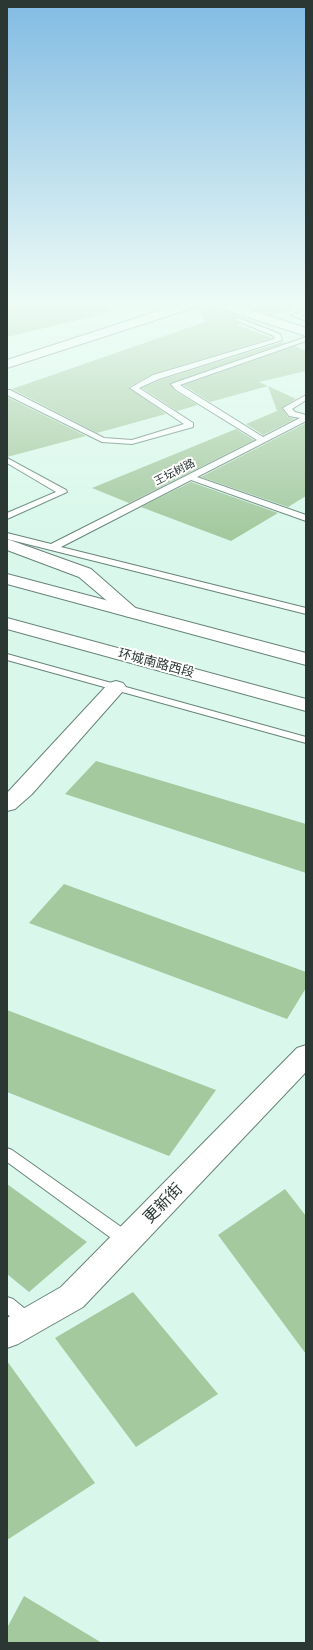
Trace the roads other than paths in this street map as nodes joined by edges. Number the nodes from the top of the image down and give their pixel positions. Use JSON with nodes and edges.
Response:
{"nodes":[{"id":1,"x":152,"y":379,"type":"edge"},
{"id":2,"x":190,"y":379,"type":"edge"},
{"id":3,"x":7,"y":392,"type":"edge"},
{"id":4,"x":306,"y":397,"type":"edge"},
{"id":5,"x":306,"y":417,"type":"edge"},
{"id":6,"x":263,"y":440,"type":"junction"},
{"id":7,"x":7,"y":460,"type":"edge"},
{"id":8,"x":190,"y":477,"type":"junction"},
{"id":9,"x":7,"y":516,"type":"edge"},
{"id":10,"x":306,"y":518,"type":"edge"},
{"id":11,"x":7,"y":536,"type":"edge"},
{"id":12,"x":7,"y":544,"type":"edge"},
{"id":13,"x":53,"y":547,"type":"junction"},
{"id":14,"x":7,"y":579,"type":"edge"},
{"id":15,"x":306,"y":611,"type":"edge"},
{"id":16,"x":131,"y":612,"type":"junction"},
{"id":17,"x":7,"y":623,"type":"edge"},
{"id":18,"x":7,"y":657,"type":"edge"},
{"id":19,"x":306,"y":659,"type":"edge"},
{"id":20,"x":116,"y":687,"type":"junction"},
{"id":21,"x":306,"y":705,"type":"edge"},
{"id":22,"x":306,"y":740,"type":"edge"},
{"id":23,"x":7,"y":804,"type":"edge"},
{"id":24,"x":306,"y":1055,"type":"edge"},
{"id":25,"x":7,"y":1154,"type":"edge"},
{"id":26,"x":128,"y":1241,"type":"junction"},
{"id":27,"x":7,"y":1304,"type":"edge"},
{"id":28,"x":18,"y":1328,"type":"edge"}],
"edges":[{"from":1,"to":3,"type":"lane"},
{"from":2,"to":6,"type":"lane"},
{"from":4,"to":5,"type":"lane"},
{"from":5,"to":6,"type":"lane","name":"王坛树路"},
{"from":6,"to":8,"type":"lane","name":"王坛树路"},
{"from":7,"to":9,"type":"lane"},
{"from":8,"to":10,"type":"lane"},
{"from":8,"to":13,"type":"lane","name":"王坛树路"},
{"from":11,"to":13,"type":"lane"},
{"from":12,"to":16,"type":"street"},
{"from":13,"to":15,"type":"lane"},
{"from":14,"to":16,"type":"street"},
{"from":16,"to":19,"type":"street"},
{"from":17,"to":21,"type":"street","name":"环城南路西段"},
{"from":18,"to":20,"type":"lane"},
{"from":20,"to":22,"type":"lane"},
{"from":20,"to":23,"type":"street"},
{"from":24,"to":26,"type":"street","name":"更新街"},
{"from":25,"to":26,"type":"lane"},
{"from":26,"to":28,"type":"street","name":"更新街"},
{"from":27,"to":28,"type":"lane"}]}
